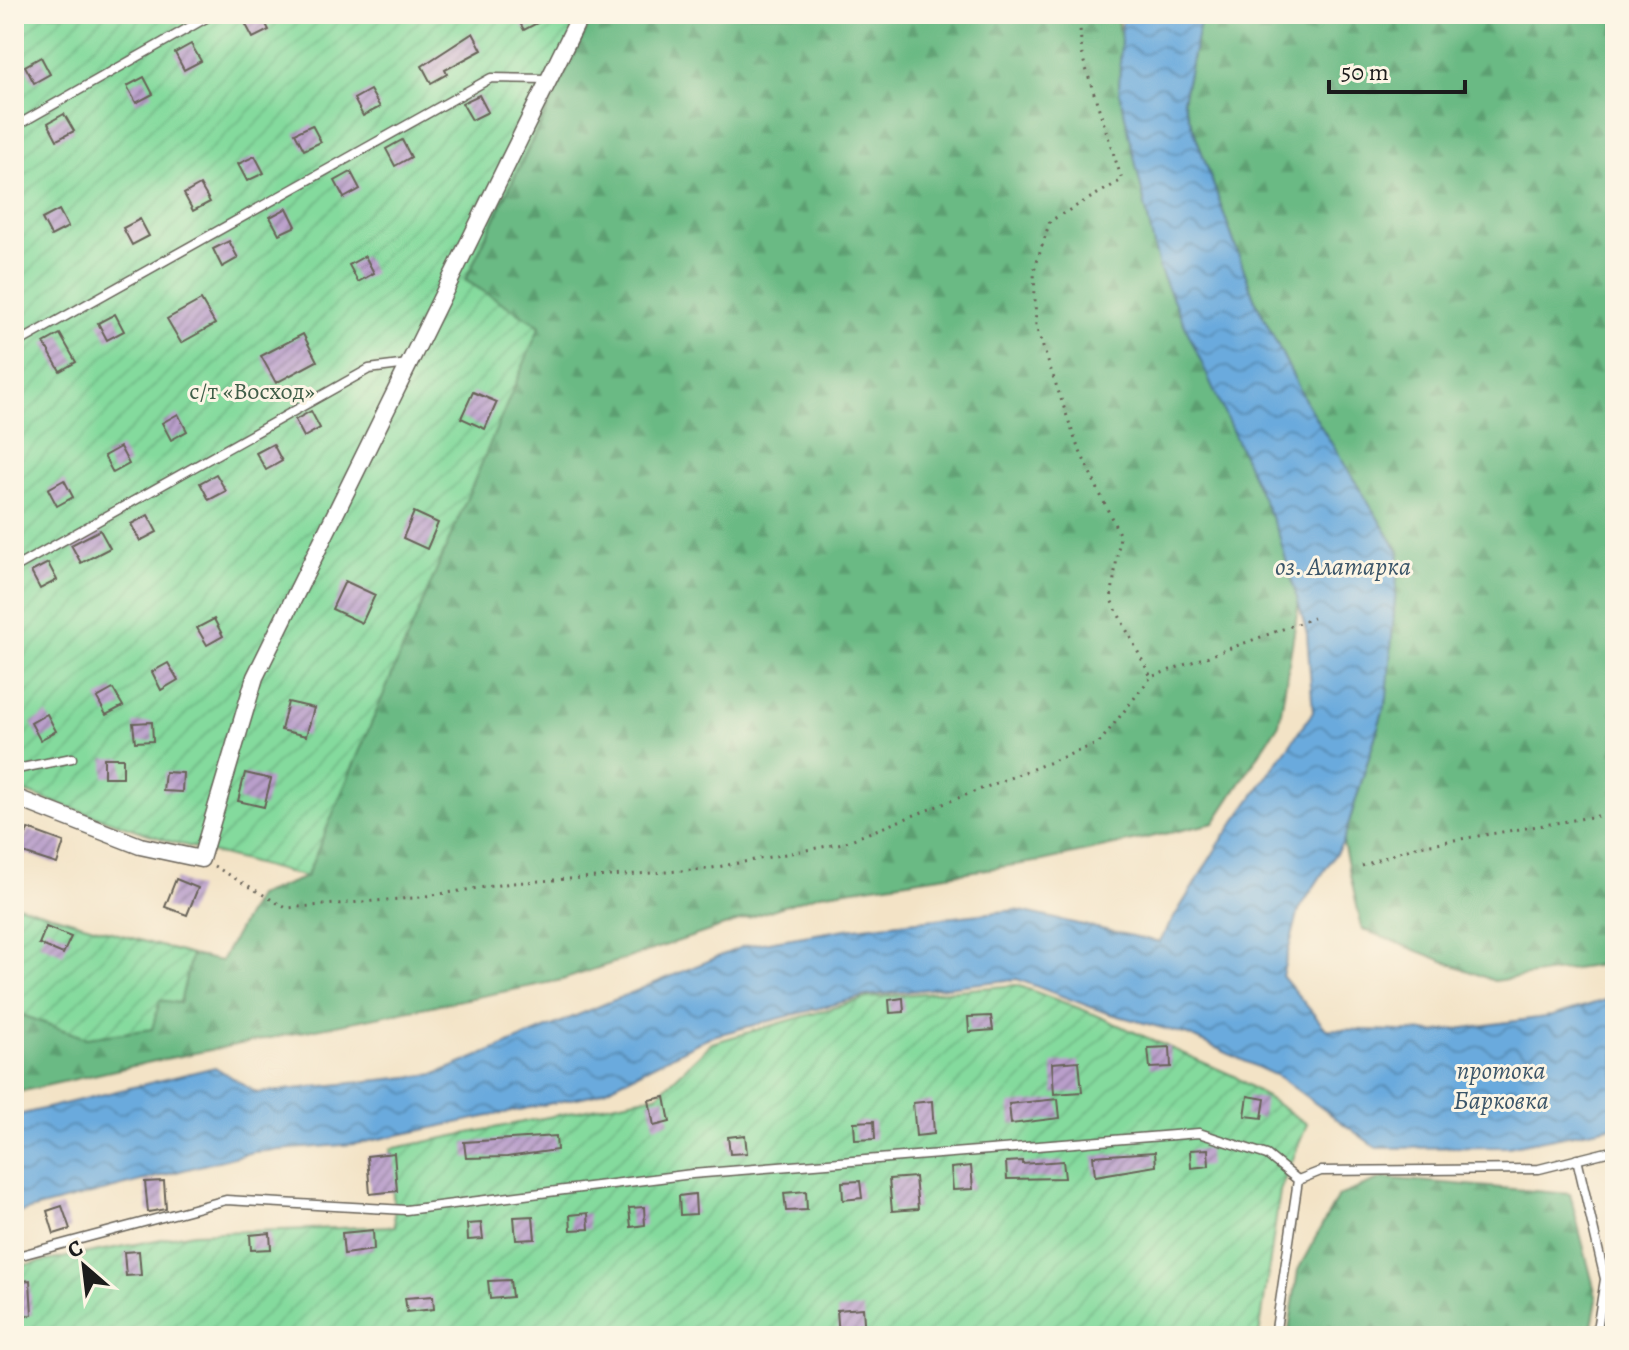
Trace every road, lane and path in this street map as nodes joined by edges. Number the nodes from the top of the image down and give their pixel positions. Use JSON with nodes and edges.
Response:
{"nodes":[{"id":1,"x":213,"y":14,"type":"edge"},
{"id":2,"x":581,"y":14,"type":"edge"},
{"id":3,"x":1079,"y":14,"type":"edge"},
{"id":4,"x":548,"y":79,"type":"junction"},
{"id":5,"x":14,"y":127,"type":"edge"},
{"id":6,"x":14,"y":345,"type":"edge"},
{"id":7,"x":408,"y":364,"type":"junction"},
{"id":8,"x":14,"y":568,"type":"edge"},
{"id":9,"x":1313,"y":618,"type":"dead end"},
{"id":10,"x":1151,"y":677,"type":"junction"},
{"id":11,"x":72,"y":758,"type":"dead end"},
{"id":12,"x":15,"y":769,"type":"edge"},
{"id":13,"x":14,"y":797,"type":"edge"},
{"id":14,"x":1615,"y":813,"type":"edge"},
{"id":15,"x":201,"y":859,"type":"junction"},
{"id":16,"x":1362,"y":866,"type":"dead end"},
{"id":17,"x":1615,"y":1150,"type":"edge"},
{"id":18,"x":1577,"y":1159,"type":"junction"},
{"id":19,"x":1298,"y":1180,"type":"junction"},
{"id":20,"x":14,"y":1257,"type":"edge"},
{"id":21,"x":1275,"y":1336,"type":"edge"},
{"id":22,"x":1596,"y":1336,"type":"edge"}],
"edges":[{"from":1,"to":5,"type":"lane"},
{"from":2,"to":4,"type":"street"},
{"from":3,"to":10,"type":"path"},
{"from":4,"to":6,"type":"lane"},
{"from":4,"to":7,"type":"street"},
{"from":7,"to":8,"type":"lane"},
{"from":7,"to":15,"type":"street"},
{"from":9,"to":10,"type":"path"},
{"from":10,"to":15,"type":"path"},
{"from":11,"to":12,"type":"lane"},
{"from":13,"to":15,"type":"street"},
{"from":14,"to":16,"type":"path"},
{"from":17,"to":18,"type":"lane"},
{"from":18,"to":19,"type":"lane"},
{"from":18,"to":22,"type":"lane"},
{"from":19,"to":20,"type":"lane"},
{"from":19,"to":21,"type":"lane"}]}
